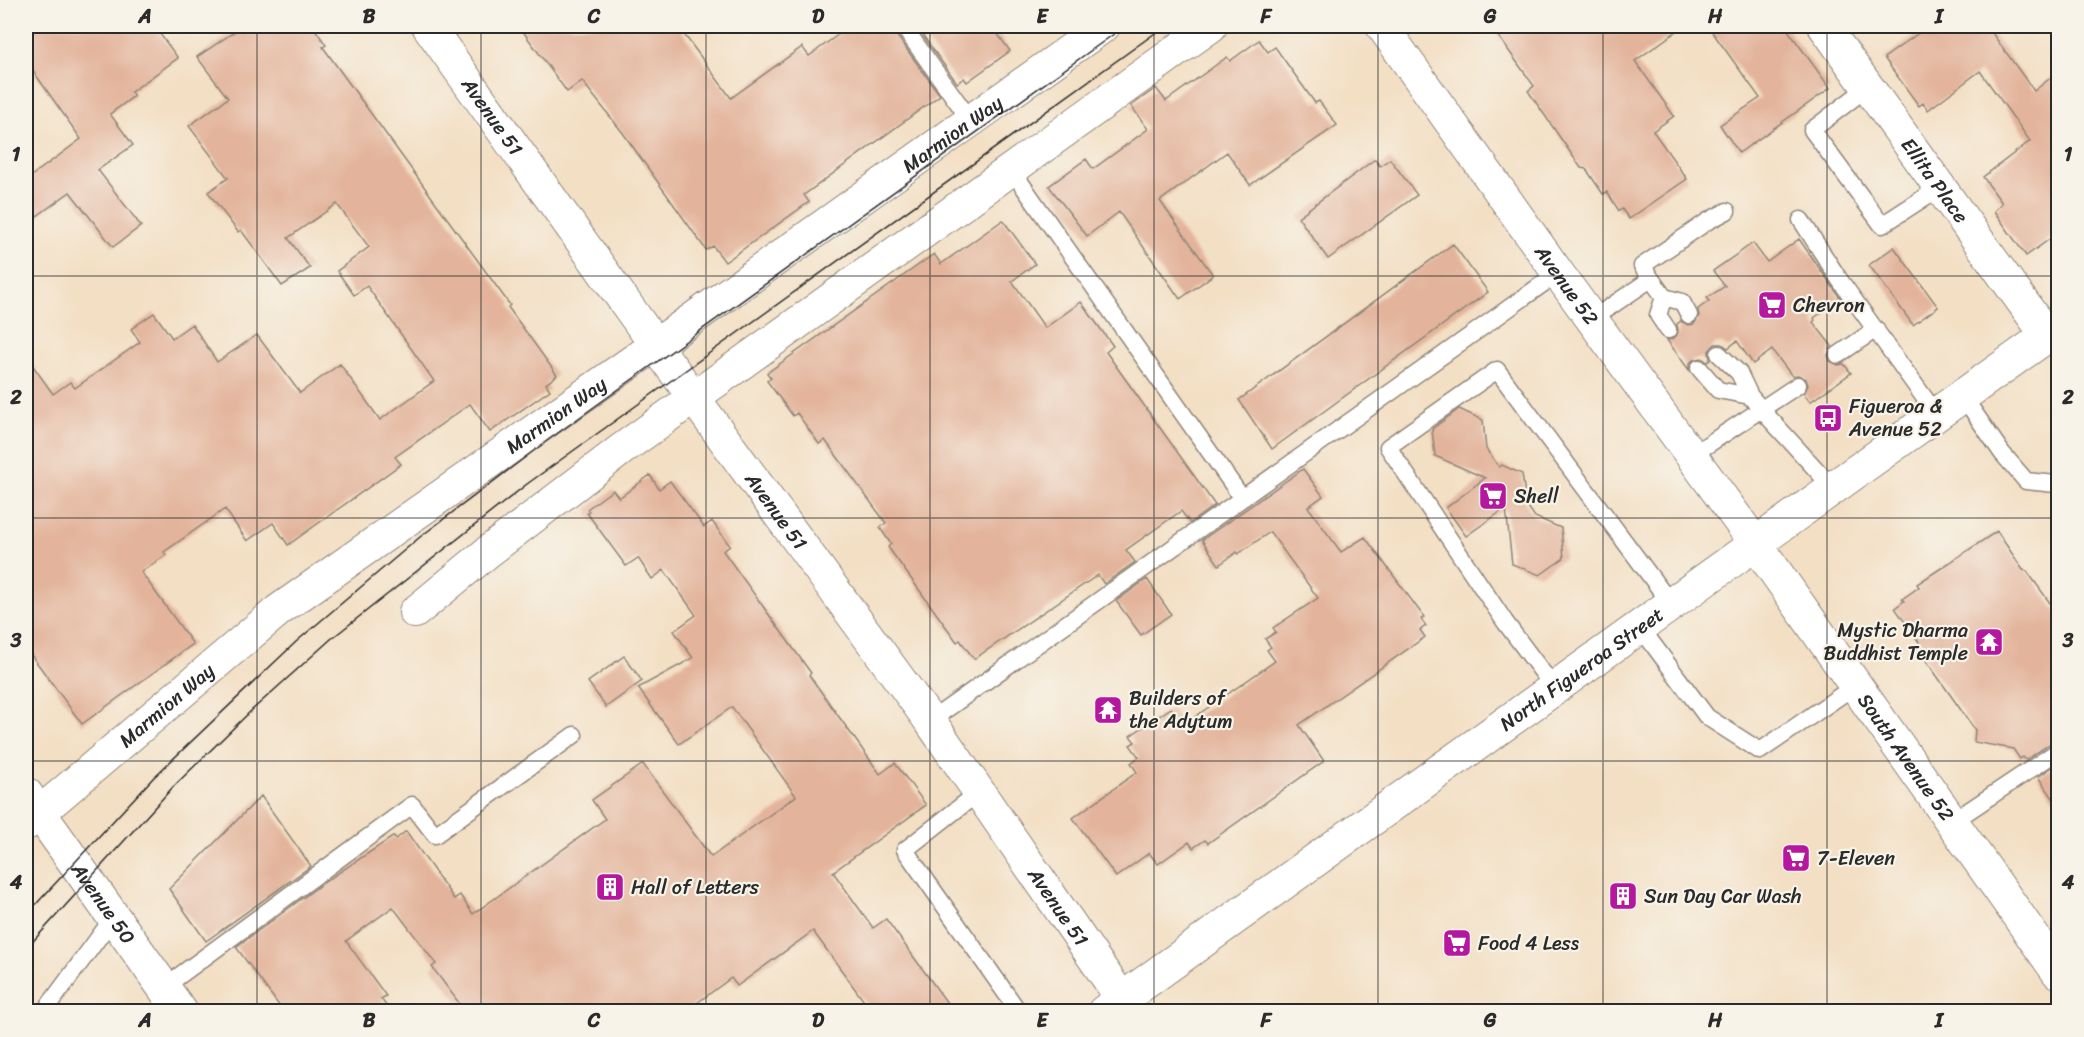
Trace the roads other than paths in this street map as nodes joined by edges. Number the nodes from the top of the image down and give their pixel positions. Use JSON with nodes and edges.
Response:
{"nodes":[{"id":1,"x":428,"y":26,"type":"edge"},
{"id":2,"x":903,"y":26,"type":"edge"},
{"id":3,"x":1104,"y":26,"type":"edge"},
{"id":4,"x":1211,"y":26,"type":"edge"},
{"id":5,"x":1382,"y":26,"type":"edge"},
{"id":6,"x":1824,"y":26,"type":"edge"},
{"id":7,"x":1868,"y":87,"type":"junction"},
{"id":8,"x":970,"y":121,"type":"junction"},
{"id":9,"x":1011,"y":169,"type":"junction"},
{"id":10,"x":1939,"y":188,"type":"junction"},
{"id":11,"x":1727,"y":211,"type":"dead end"},
{"id":12,"x":1801,"y":220,"type":"dead end"},
{"id":13,"x":1647,"y":272,"type":"junction"},
{"id":14,"x":1558,"y":273,"type":"junction"},
{"id":15,"x":1664,"y":297,"type":"junction"},
{"id":16,"x":1689,"y":315,"type":"dead end"},
{"id":17,"x":1592,"y":319,"type":"junction"},
{"id":18,"x":1876,"y":329,"type":"junction"},
{"id":19,"x":1668,"y":330,"type":"dead end"},
{"id":20,"x":2055,"y":338,"type":"edge"},
{"id":21,"x":656,"y":345,"type":"junction"},
{"id":22,"x":1719,"y":354,"type":"dead end"},
{"id":23,"x":1838,"y":354,"type":"dead end"},
{"id":24,"x":1699,"y":368,"type":"dead end"},
{"id":25,"x":1798,"y":385,"type":"dead end"},
{"id":26,"x":1962,"y":395,"type":"junction"},
{"id":27,"x":694,"y":396,"type":"junction"},
{"id":28,"x":1756,"y":402,"type":"junction"},
{"id":29,"x":1936,"y":414,"type":"junction"},
{"id":30,"x":1692,"y":454,"type":"junction"},
{"id":31,"x":2058,"y":487,"type":"edge"},
{"id":32,"x":1833,"y":488,"type":"junction"},
{"id":33,"x":1242,"y":498,"type":"junction"},
{"id":34,"x":1755,"y":543,"type":"junction"},
{"id":35,"x":1671,"y":604,"type":"junction"},
{"id":36,"x":415,"y":612,"type":"dead end"},
{"id":37,"x":1640,"y":627,"type":"junction"},
{"id":38,"x":1856,"y":686,"type":"junction"},
{"id":39,"x":1555,"y":689,"type":"junction"},
{"id":40,"x":930,"y":721,"type":"junction"},
{"id":41,"x":574,"y":735,"type":"dead end"},
{"id":42,"x":2058,"y":751,"type":"edge"},
{"id":43,"x":979,"y":792,"type":"junction"},
{"id":44,"x":30,"y":811,"type":"edge"},
{"id":45,"x":1952,"y":822,"type":"junction"},
{"id":46,"x":113,"y":918,"type":"junction"},
{"id":47,"x":2058,"y":972,"type":"edge"},
{"id":48,"x":173,"y":999,"type":"edge"},
{"id":49,"x":1113,"y":1005,"type":"edge"},
{"id":50,"x":44,"y":1011,"type":"edge"},
{"id":51,"x":1019,"y":1011,"type":"edge"}],
"edges":[{"from":1,"to":21,"type":"street","name":"Avenue 51"},
{"from":2,"to":8,"type":"lane"},
{"from":3,"to":8,"type":"street","name":"Marmion Way"},
{"from":4,"to":9,"type":"street"},
{"from":5,"to":14,"type":"street","name":"Avenue 52"},
{"from":6,"to":7,"type":"street","name":"Ellita Place"},
{"from":7,"to":10,"type":"street","name":"Ellita Place"},
{"from":7,"to":10,"type":"lane"},
{"from":8,"to":21,"type":"street","name":"Marmion Way"},
{"from":9,"to":27,"type":"street"},
{"from":9,"to":33,"type":"lane"},
{"from":10,"to":20,"type":"street","name":"Ellita Place"},
{"from":11,"to":13,"type":"lane"},
{"from":12,"to":18,"type":"lane"},
{"from":13,"to":15,"type":"lane"},
{"from":13,"to":17,"type":"lane"},
{"from":14,"to":17,"type":"street","name":"Avenue 52"},
{"from":14,"to":33,"type":"lane"},
{"from":15,"to":16,"type":"lane"},
{"from":15,"to":19,"type":"lane"},
{"from":17,"to":30,"type":"street","name":"Avenue 52"},
{"from":18,"to":23,"type":"lane"},
{"from":18,"to":29,"type":"lane"},
{"from":20,"to":26,"type":"main road","name":"North Figueroa Street"},
{"from":21,"to":27,"type":"street","name":"Avenue 51"},
{"from":21,"to":44,"type":"street","name":"Marmion Way"},
{"from":22,"to":28,"type":"lane"},
{"from":24,"to":28,"type":"lane"},
{"from":25,"to":28,"type":"lane"},
{"from":26,"to":29,"type":"main road","name":"North Figueroa Street"},
{"from":26,"to":31,"type":"lane"},
{"from":27,"to":36,"type":"street"},
{"from":27,"to":40,"type":"street","name":"Avenue 51"},
{"from":28,"to":30,"type":"lane"},
{"from":28,"to":32,"type":"lane"},
{"from":29,"to":32,"type":"main road","name":"North Figueroa Street"},
{"from":30,"to":34,"type":"street","name":"Avenue 52"},
{"from":32,"to":34,"type":"main road","name":"North Figueroa Street"},
{"from":33,"to":40,"type":"lane"},
{"from":34,"to":35,"type":"main road","name":"North Figueroa Street"},
{"from":34,"to":38,"type":"main road","name":"South Avenue 52"},
{"from":35,"to":37,"type":"main road","name":"North Figueroa Street"},
{"from":35,"to":39,"type":"lane"},
{"from":37,"to":38,"type":"lane"},
{"from":37,"to":39,"type":"main road","name":"North Figueroa Street"},
{"from":38,"to":45,"type":"main road","name":"South Avenue 52"},
{"from":39,"to":49,"type":"main road","name":"North Figueroa Street"},
{"from":40,"to":43,"type":"street","name":"Avenue 51"},
{"from":41,"to":48,"type":"lane"},
{"from":42,"to":45,"type":"lane"},
{"from":43,"to":49,"type":"street","name":"Avenue 51"},
{"from":43,"to":51,"type":"lane"},
{"from":44,"to":46,"type":"main road","name":"Avenue 50"},
{"from":45,"to":47,"type":"main road","name":"South Avenue 52"},
{"from":46,"to":48,"type":"main road","name":"Avenue 50"},
{"from":46,"to":50,"type":"lane"}]}
